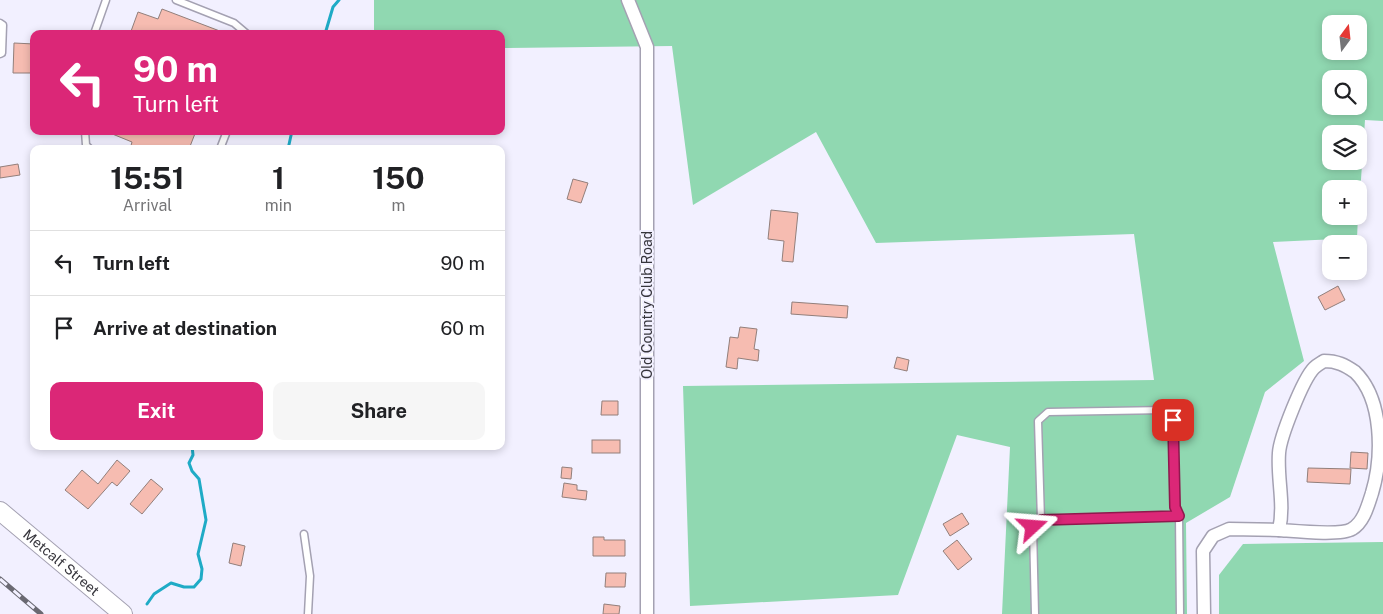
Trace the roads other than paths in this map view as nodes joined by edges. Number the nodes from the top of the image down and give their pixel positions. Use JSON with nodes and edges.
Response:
{"nodes":[{"id":1,"x":106,"y":0,"type":"edge"},
{"id":2,"x":176,"y":0,"type":"edge"},
{"id":3,"x":628,"y":0,"type":"edge"},
{"id":4,"x":0,"y":23,"type":"edge"},
{"id":5,"x":95,"y":30,"type":"edge"},
{"id":6,"x":242,"y":30,"type":"edge"},
{"id":7,"x":0,"y":54,"type":"edge"},
{"id":8,"x":1382,"y":455,"type":"edge"},
{"id":9,"x":0,"y":511,"type":"edge"},
{"id":10,"x":1179,"y":516,"type":"junction"},
{"id":11,"x":1041,"y":520,"type":"junction"},
{"id":12,"x":1279,"y":530,"type":"junction"},
{"id":13,"x":304,"y":534,"type":"dead end"},
{"id":14,"x":123,"y":614,"type":"edge"},
{"id":15,"x":308,"y":614,"type":"edge"},
{"id":16,"x":647,"y":614,"type":"edge"},
{"id":17,"x":1035,"y":614,"type":"edge"},
{"id":18,"x":1180,"y":614,"type":"edge"},
{"id":19,"x":1204,"y":614,"type":"edge"}],
"edges":[{"from":1,"to":5,"type":"lane"},
{"from":2,"to":6,"type":"lane"},
{"from":3,"to":16,"type":"street","name":"Old Country Club Road"},
{"from":4,"to":7,"type":"lane"},
{"from":8,"to":12,"type":"street"},
{"from":8,"to":12,"type":"street"},
{"from":9,"to":14,"type":"street","name":"Metcalf Street"},
{"from":10,"to":11,"type":"lane"},
{"from":10,"to":11,"type":"lane"},
{"from":10,"to":18,"type":"lane"},
{"from":11,"to":17,"type":"lane"},
{"from":12,"to":19,"type":"street"},
{"from":13,"to":15,"type":"lane"}]}
